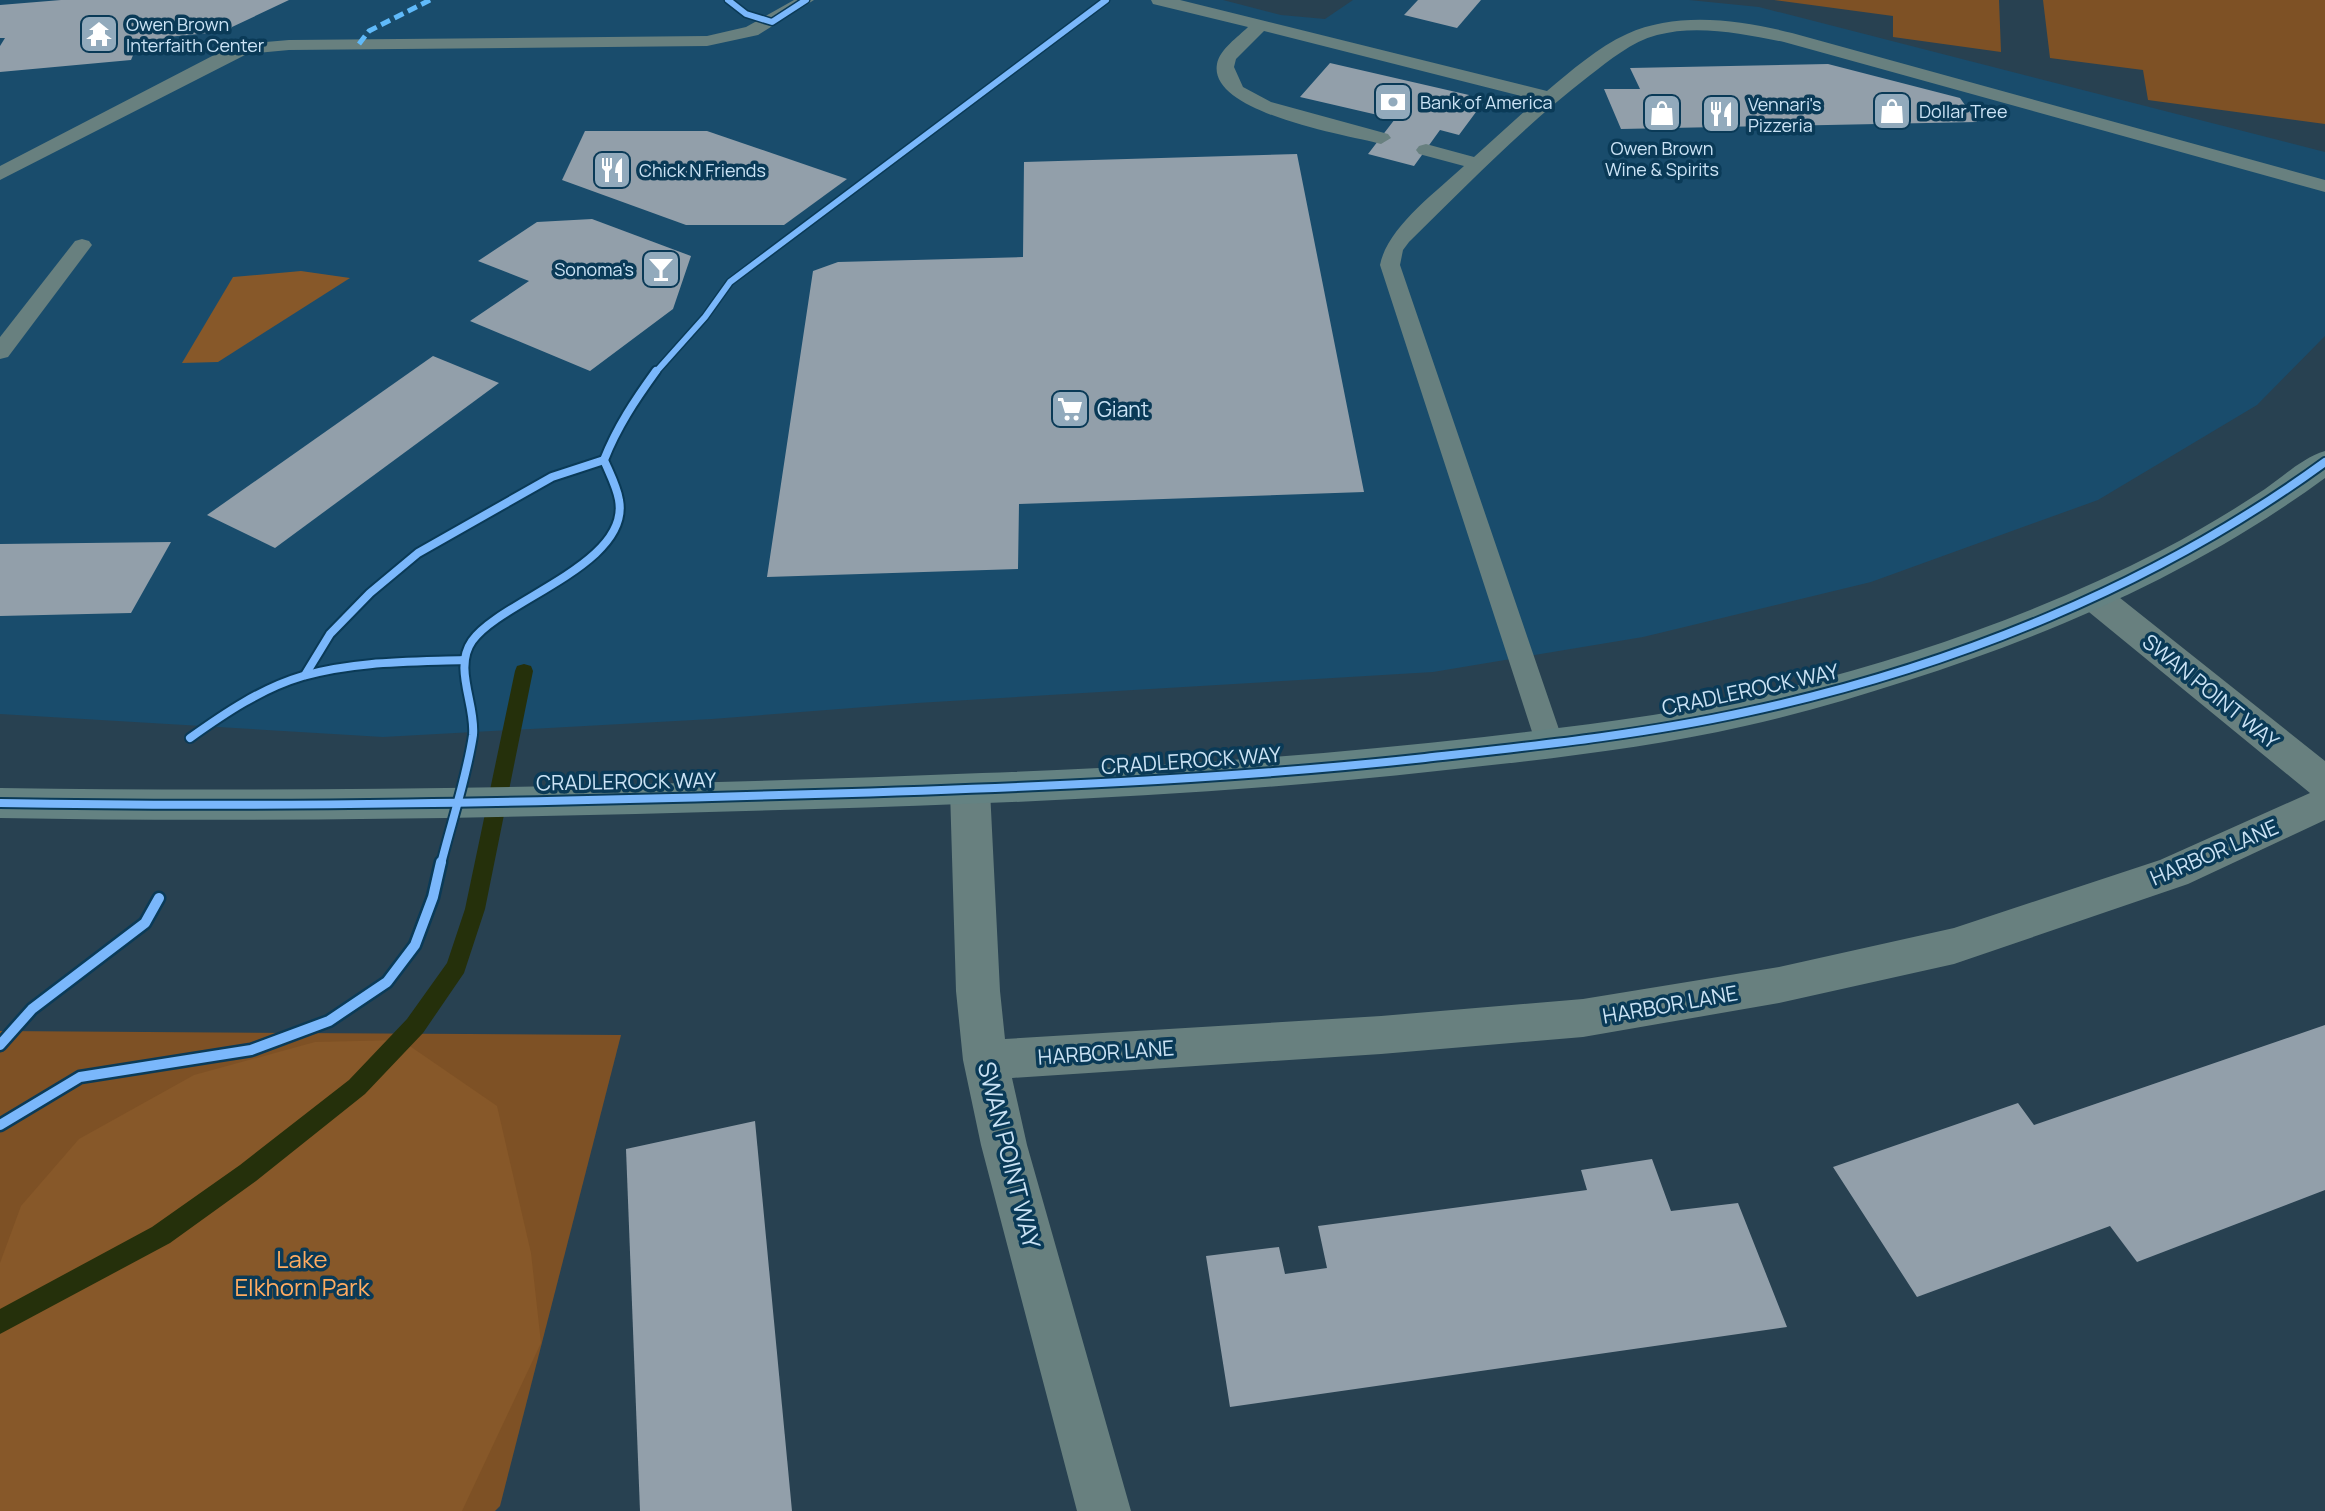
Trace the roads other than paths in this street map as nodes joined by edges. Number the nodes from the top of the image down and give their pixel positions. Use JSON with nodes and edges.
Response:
{"nodes":[{"id":1,"x":806,"y":0,"type":"edge"},
{"id":2,"x":1159,"y":0,"type":"edge"},
{"id":3,"x":1258,"y":27,"type":"junction"},
{"id":4,"x":1549,"y":97,"type":"junction"},
{"id":5,"x":1381,"y":138,"type":"dead end"},
{"id":6,"x":1426,"y":150,"type":"dead end"},
{"id":7,"x":1478,"y":164,"type":"junction"},
{"id":8,"x":0,"y":174,"type":"edge"},
{"id":9,"x":2325,"y":186,"type":"edge"},
{"id":10,"x":82,"y":246,"type":"dead end"},
{"id":11,"x":9,"y":330,"type":"edge"},
{"id":12,"x":0,"y":352,"type":"edge"},
{"id":13,"x":2325,"y":463,"type":"edge"},
{"id":14,"x":2097,"y":599,"type":"junction"},
{"id":15,"x":1550,"y":744,"type":"junction"},
{"id":16,"x":2325,"y":783,"type":"edge"},
{"id":17,"x":970,"y":790,"type":"junction"},
{"id":18,"x":0,"y":803,"type":"edge"},
{"id":19,"x":2325,"y":803,"type":"edge"},
{"id":20,"x":985,"y":1060,"type":"junction"},
{"id":21,"x":1104,"y":1511,"type":"edge"}],
"edges":[{"from":1,"to":8,"type":"lane"},
{"from":2,"to":3,"type":"lane"},
{"from":3,"to":4,"type":"lane"},
{"from":3,"to":5,"type":"lane"},
{"from":4,"to":7,"type":"lane"},
{"from":4,"to":9,"type":"lane"},
{"from":6,"to":7,"type":"lane"},
{"from":7,"to":15,"type":"lane"},
{"from":10,"to":11,"type":"lane"},
{"from":11,"to":12,"type":"lane"},
{"from":13,"to":14,"type":"street","name":"CRADLEROCK WAY"},
{"from":14,"to":15,"type":"street","name":"CRADLEROCK WAY"},
{"from":14,"to":16,"type":"street","name":"SWAN POINT WAY"},
{"from":15,"to":17,"type":"street","name":"CRADLEROCK WAY"},
{"from":17,"to":18,"type":"street","name":"CRADLEROCK WAY"},
{"from":17,"to":20,"type":"street","name":"SWAN POINT WAY"},
{"from":19,"to":20,"type":"street","name":"HARBOR LANE"},
{"from":20,"to":21,"type":"street","name":"SWAN POINT WAY"}]}
